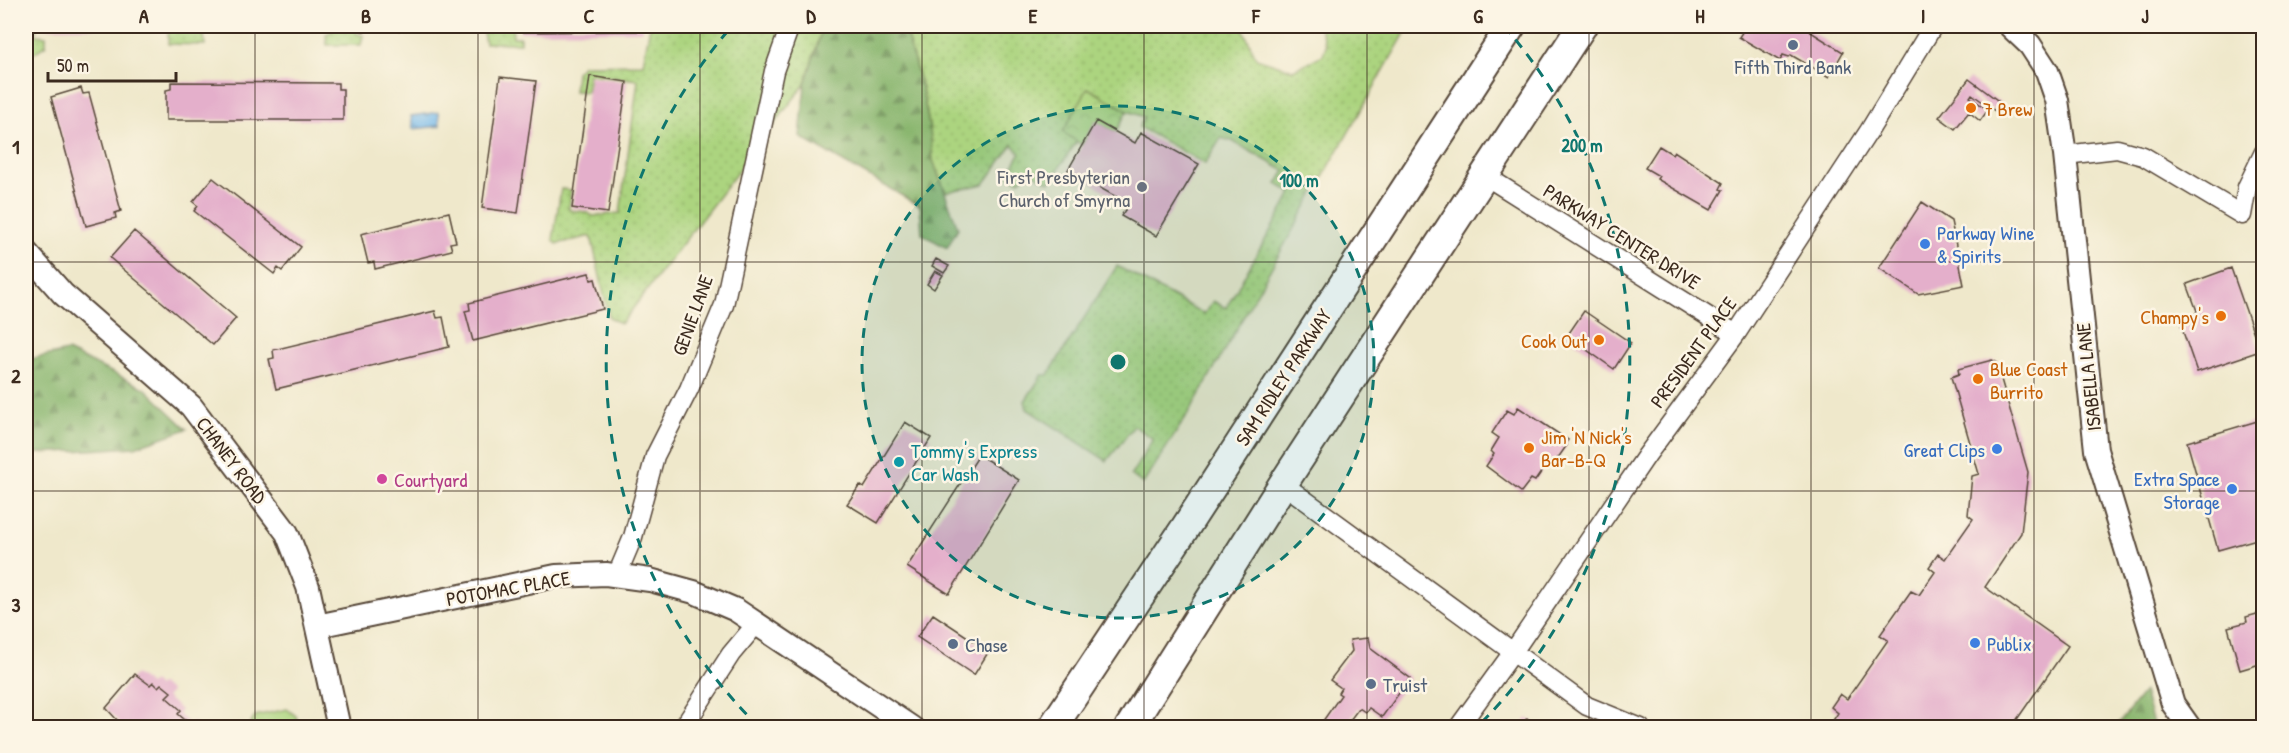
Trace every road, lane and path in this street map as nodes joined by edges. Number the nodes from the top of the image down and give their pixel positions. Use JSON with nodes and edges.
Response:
{"nodes":[{"id":1,"x":790,"y":26,"type":"edge"},
{"id":2,"x":1512,"y":26,"type":"edge"},
{"id":3,"x":1582,"y":26,"type":"edge"},
{"id":4,"x":1933,"y":26,"type":"edge"},
{"id":5,"x":2010,"y":26,"type":"edge"},
{"id":6,"x":2264,"y":152,"type":"edge"},
{"id":7,"x":2065,"y":155,"type":"junction"},
{"id":8,"x":1484,"y":175,"type":"junction"},
{"id":9,"x":26,"y":252,"type":"edge"},
{"id":10,"x":1736,"y":334,"type":"junction"},
{"id":11,"x":1283,"y":484,"type":"junction"},
{"id":12,"x":617,"y":575,"type":"junction"},
{"id":13,"x":757,"y":623,"type":"junction"},
{"id":14,"x":317,"y":626,"type":"junction"},
{"id":15,"x":1513,"y":652,"type":"junction"},
{"id":16,"x":339,"y":728,"type":"edge"},
{"id":17,"x":683,"y":728,"type":"edge"},
{"id":18,"x":912,"y":728,"type":"edge"},
{"id":19,"x":1052,"y":728,"type":"edge"},
{"id":20,"x":1129,"y":728,"type":"edge"},
{"id":21,"x":1458,"y":728,"type":"edge"},
{"id":22,"x":1641,"y":728,"type":"edge"},
{"id":23,"x":2190,"y":728,"type":"edge"}],
"edges":[{"from":1,"to":12,"type":"street","name":"GENIE LANE"},
{"from":2,"to":19,"type":"main road","name":"SAM RIDLEY PARKWAY"},
{"from":3,"to":8,"type":"main road"},
{"from":4,"to":10,"type":"street","name":"PRESIDENT PLACE"},
{"from":5,"to":7,"type":"street","name":"ISABELLA LANE"},
{"from":6,"to":7,"type":"street"},
{"from":7,"to":23,"type":"street","name":"ISABELLA LANE"},
{"from":8,"to":10,"type":"street","name":"PARKWAY CENTER DRIVE"},
{"from":8,"to":11,"type":"main road"},
{"from":9,"to":14,"type":"street","name":"CHANEY ROAD"},
{"from":10,"to":15,"type":"street","name":"PRESIDENT PLACE"},
{"from":11,"to":15,"type":"street"},
{"from":11,"to":20,"type":"main road"},
{"from":12,"to":13,"type":"street","name":"POTOMAC PLACE"},
{"from":12,"to":14,"type":"street","name":"POTOMAC PLACE"},
{"from":13,"to":17,"type":"street"},
{"from":13,"to":18,"type":"street","name":"POTOMAC PLACE"},
{"from":14,"to":16,"type":"street","name":"CHANEY ROAD"},
{"from":15,"to":21,"type":"street","name":"PRESIDENT PLACE"},
{"from":15,"to":22,"type":"street"}]}
